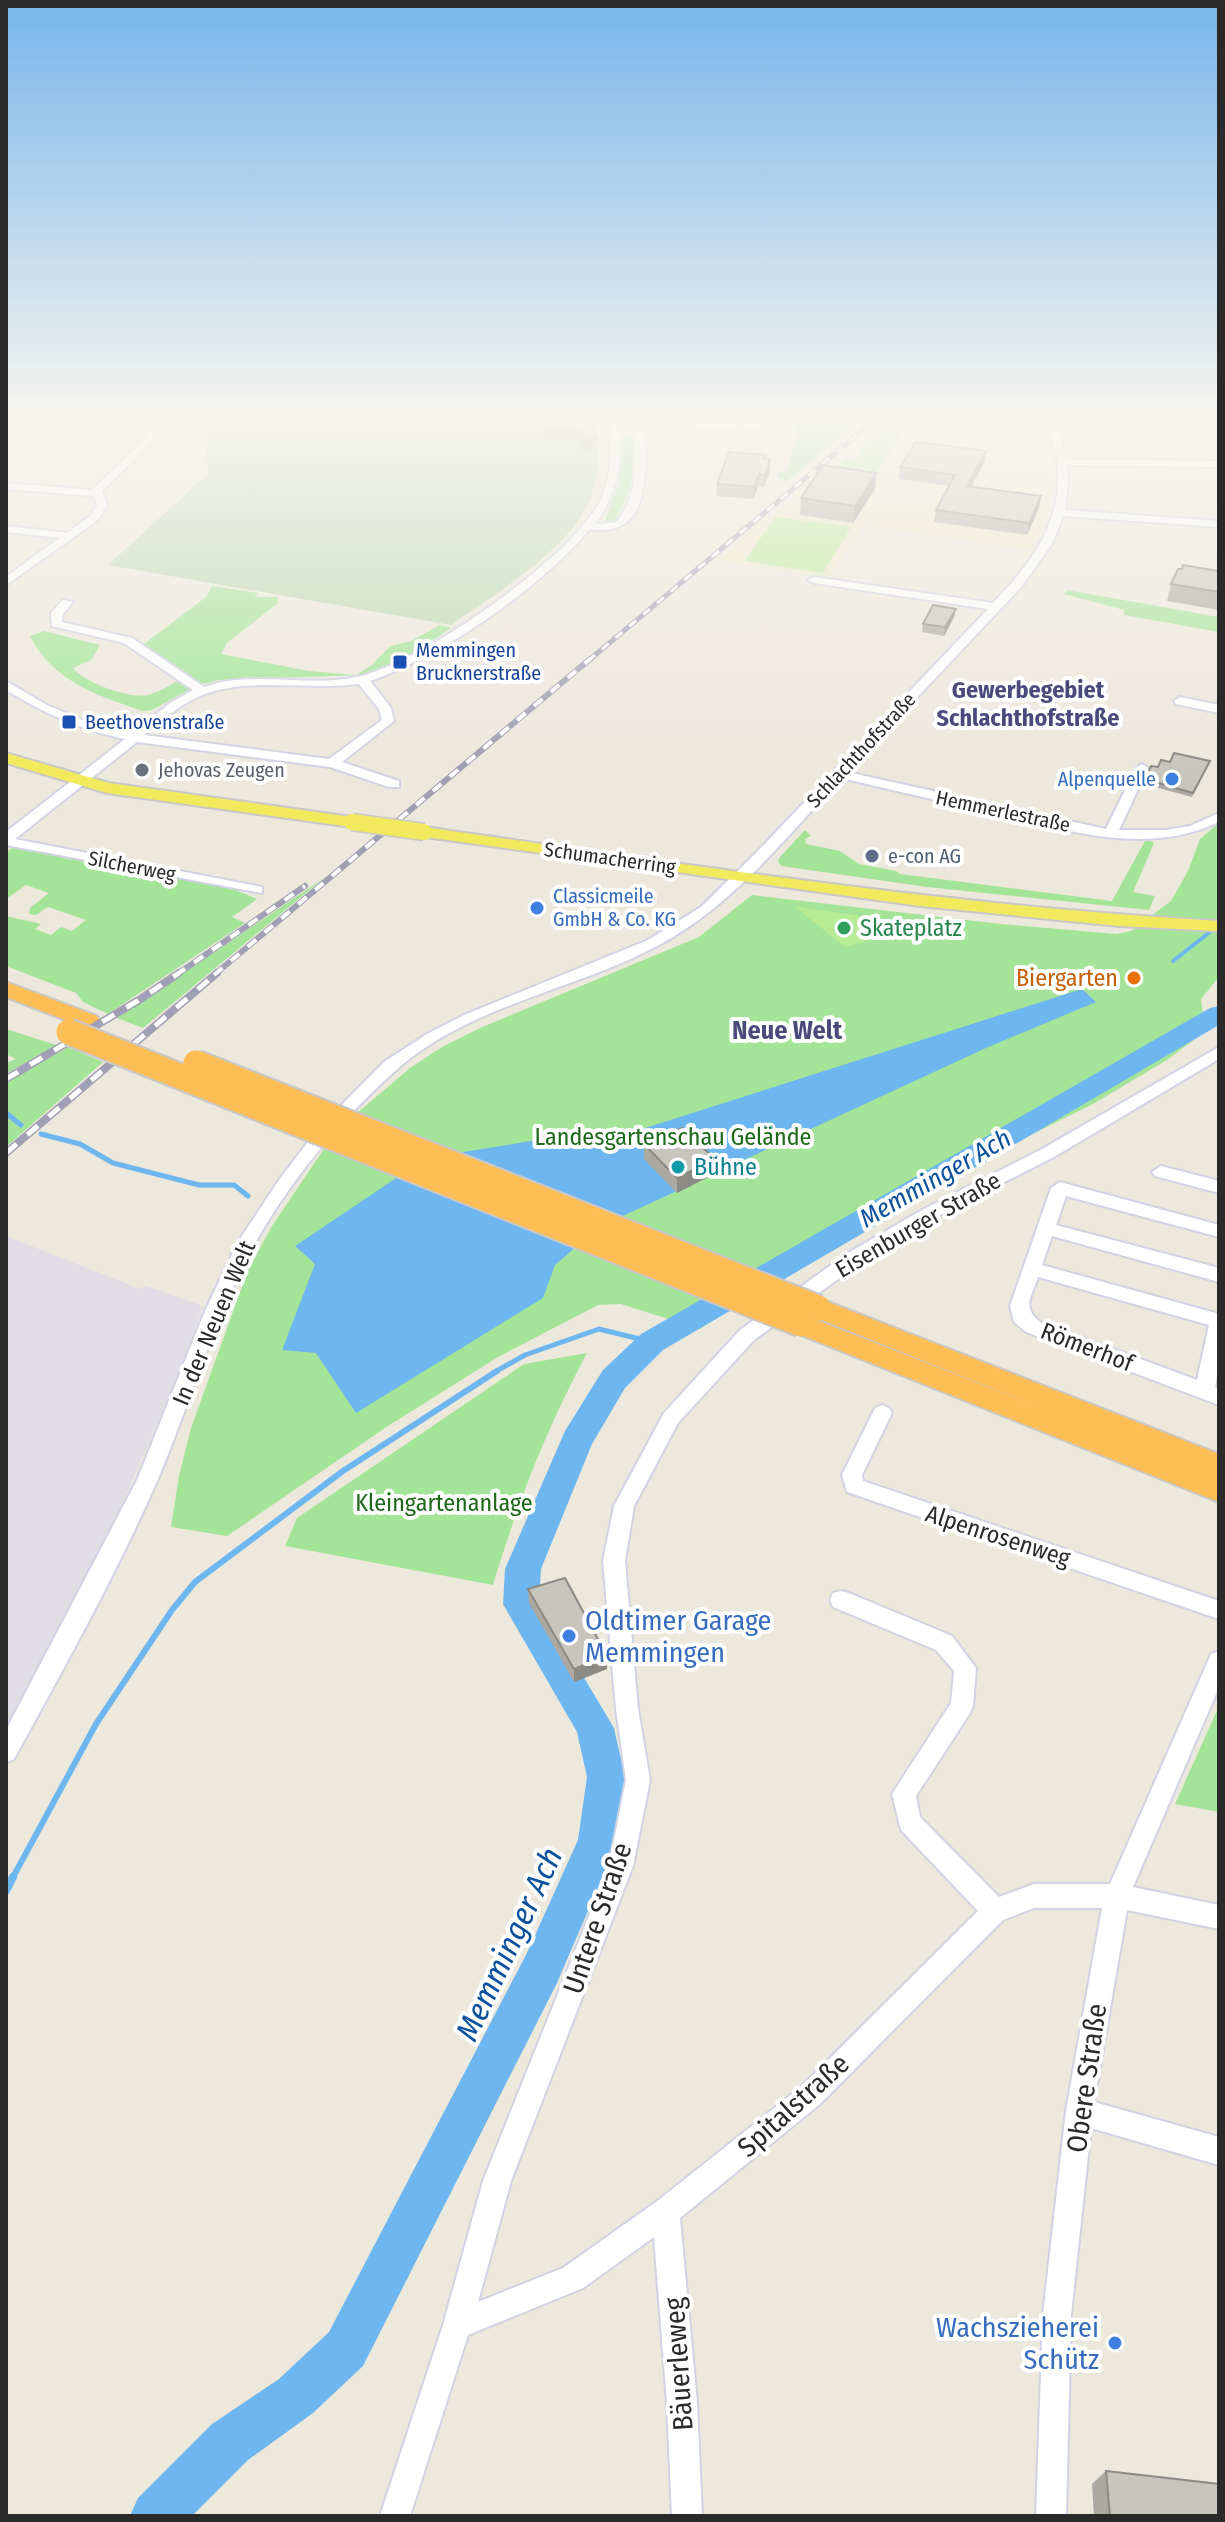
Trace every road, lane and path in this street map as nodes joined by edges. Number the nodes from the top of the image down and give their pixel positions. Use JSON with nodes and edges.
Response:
{"nodes":[{"id":1,"x":30,"y":532,"type":"edge"},
{"id":2,"x":75,"y":532,"type":"edge"},
{"id":3,"x":582,"y":532,"type":"edge"},
{"id":4,"x":1052,"y":532,"type":"edge"},
{"id":5,"x":69,"y":536,"type":"junction"},
{"id":6,"x":814,"y":580,"type":"dead end"},
{"id":7,"x":6,"y":582,"type":"edge"},
{"id":8,"x":67,"y":602,"type":"dead end"},
{"id":9,"x":995,"y":607,"type":"junction"},
{"id":10,"x":362,"y":680,"type":"junction"},
{"id":11,"x":6,"y":685,"type":"edge"},
{"id":12,"x":202,"y":691,"type":"junction"},
{"id":13,"x":1180,"y":701,"type":"dead end"},
{"id":14,"x":1219,"y":709,"type":"edge"},
{"id":15,"x":135,"y":737,"type":"junction"},
{"id":16,"x":6,"y":758,"type":"edge"},
{"id":17,"x":332,"y":763,"type":"junction"},
{"id":18,"x":1142,"y":768,"type":"dead end"},
{"id":19,"x":839,"y":774,"type":"junction"},
{"id":20,"x":78,"y":782,"type":"junction"},
{"id":21,"x":394,"y":784,"type":"dead end"},
{"id":22,"x":1219,"y":817,"type":"edge"},
{"id":23,"x":1110,"y":834,"type":"junction"},
{"id":24,"x":6,"y":840,"type":"edge"},
{"id":25,"x":741,"y":877,"type":"junction"},
{"id":26,"x":257,"y":890,"type":"dead end"},
{"id":27,"x":1219,"y":926,"type":"edge"},
{"id":28,"x":6,"y":989,"type":"edge"},
{"id":29,"x":6,"y":1007,"type":"edge"},
{"id":30,"x":79,"y":1026,"type":"junction"},
{"id":31,"x":1219,"y":1052,"type":"edge"},
{"id":32,"x":1161,"y":1172,"type":"dead end"},
{"id":33,"x":1219,"y":1187,"type":"edge"},
{"id":34,"x":1045,"y":1228,"type":"junction"},
{"id":35,"x":1219,"y":1231,"type":"edge"},
{"id":36,"x":1030,"y":1268,"type":"junction"},
{"id":37,"x":1219,"y":1275,"type":"edge"},
{"id":38,"x":810,"y":1316,"type":"junction"},
{"id":39,"x":1219,"y":1322,"type":"edge"},
{"id":40,"x":747,"y":1335,"type":"joint"},
{"id":41,"x":1211,"y":1394,"type":"edge"},
{"id":42,"x":882,"y":1413,"type":"dead end"},
{"id":43,"x":1219,"y":1466,"type":"edge"},
{"id":44,"x":1219,"y":1490,"type":"edge"},
{"id":45,"x":841,"y":1600,"type":"dead end"},
{"id":46,"x":1219,"y":1610,"type":"edge"},
{"id":47,"x":1219,"y":1661,"type":"edge"},
{"id":48,"x":6,"y":1752,"type":"edge"},
{"id":49,"x":1117,"y":1896,"type":"junction"},
{"id":50,"x":995,"y":1911,"type":"junction"},
{"id":51,"x":1219,"y":1917,"type":"edge"},
{"id":52,"x":1079,"y":2111,"type":"junction"},
{"id":53,"x":1219,"y":2151,"type":"edge"},
{"id":54,"x":666,"y":2212,"type":"junction"},
{"id":55,"x":457,"y":2325,"type":"junction"},
{"id":56,"x":395,"y":2516,"type":"edge"},
{"id":57,"x":687,"y":2516,"type":"edge"},
{"id":58,"x":1051,"y":2516,"type":"edge"}],
"edges":[{"from":1,"to":5,"type":"street"},
{"from":2,"to":5,"type":"street"},
{"from":3,"to":10,"type":"street"},
{"from":4,"to":9,"type":"street","name":"Schlachthofstraße"},
{"from":5,"to":7,"type":"street"},
{"from":6,"to":9,"type":"street"},
{"from":8,"to":12,"type":"street"},
{"from":9,"to":19,"type":"street","name":"Schlachthofstraße"},
{"from":10,"to":12,"type":"street"},
{"from":10,"to":17,"type":"street"},
{"from":11,"to":15,"type":"street"},
{"from":12,"to":15,"type":"street"},
{"from":13,"to":14,"type":"street"},
{"from":15,"to":17,"type":"street"},
{"from":15,"to":20,"type":"street"},
{"from":16,"to":20,"type":"main road","name":"Schumacherring"},
{"from":17,"to":21,"type":"street"},
{"from":18,"to":23,"type":"street"},
{"from":19,"to":23,"type":"street","name":"Hemmerlestraße"},
{"from":19,"to":25,"type":"street","name":"Schlachthofstraße"},
{"from":20,"to":24,"type":"street"},
{"from":20,"to":25,"type":"main road","name":"Schumacherring","bridge":true},
{"from":22,"to":23,"type":"street","name":"Hemmerlestraße"},
{"from":24,"to":26,"type":"street","name":"Silcherweg"},
{"from":25,"to":27,"type":"main road","name":"Schumacherring"},
{"from":25,"to":48,"type":"street","name":"In der Neuen Welt"},
{"from":28,"to":30,"type":"highway"},
{"from":29,"to":30,"type":"highway"},
{"from":30,"to":38,"type":"highway","bridge":true},
{"from":31,"to":40,"type":"street","name":"Eisenburger Straße"},
{"from":32,"to":33,"type":"street"},
{"from":34,"to":35,"type":"street","name":"Römerhof"},
{"from":34,"to":36,"type":"street","name":"Römerhof"},
{"from":34,"to":37,"type":"street"},
{"from":36,"to":39,"type":"street","name":"Römerhof"},
{"from":36,"to":41,"type":"street","name":"Römerhof"},
{"from":38,"to":43,"type":"highway"},
{"from":38,"to":44,"type":"highway"},
{"from":39,"to":41,"type":"street","name":"Römerhof"},
{"from":40,"to":55,"type":"street","name":"Untere Straße"},
{"from":42,"to":46,"type":"street","name":"Alpenrosenweg"},
{"from":45,"to":50,"type":"street"},
{"from":47,"to":49,"type":"street","name":"Obere Straße"},
{"from":49,"to":50,"type":"street","name":"Spitalstraße"},
{"from":49,"to":51,"type":"street","name":"Spitalstraße"},
{"from":49,"to":52,"type":"street","name":"Obere Straße"},
{"from":50,"to":54,"type":"street","name":"Spitalstraße"},
{"from":52,"to":53,"type":"street"},
{"from":52,"to":58,"type":"street","name":"Obere Straße"},
{"from":54,"to":55,"type":"street","name":"Spitalstraße"},
{"from":54,"to":57,"type":"street","name":"Bäuerleweg"},
{"from":55,"to":56,"type":"street","name":"Untere Straße"}]}
